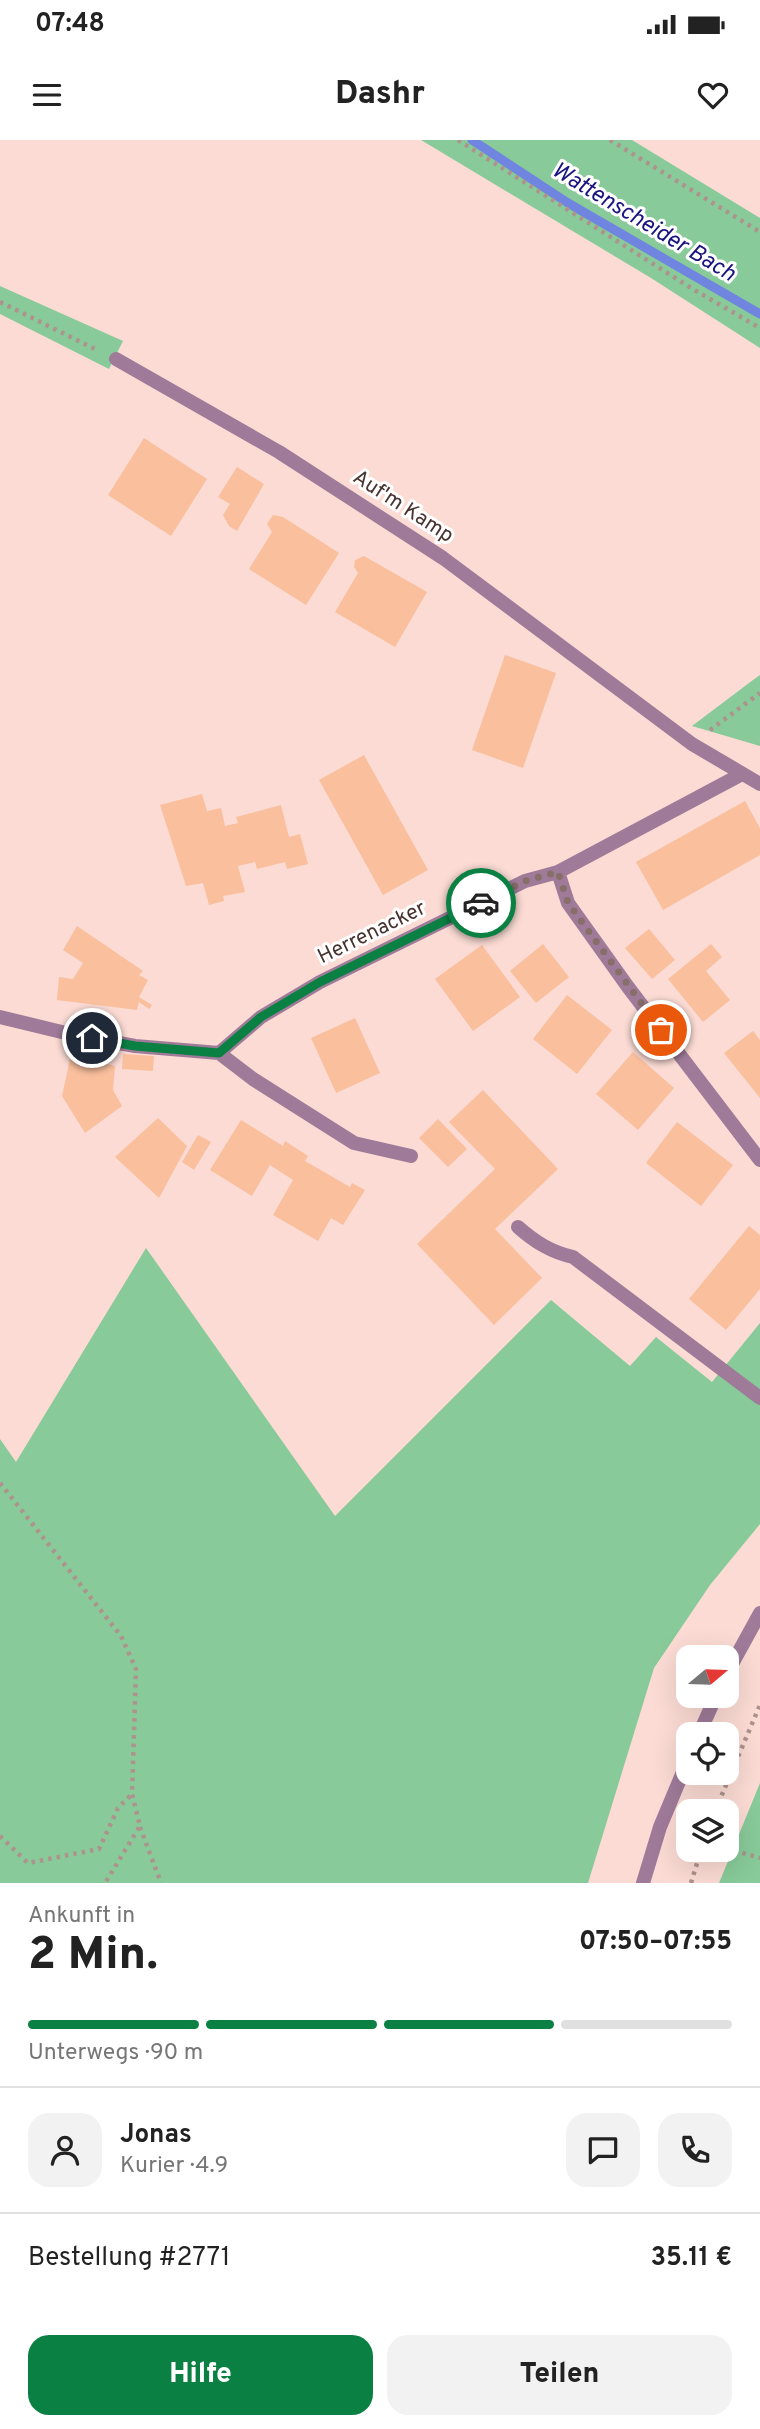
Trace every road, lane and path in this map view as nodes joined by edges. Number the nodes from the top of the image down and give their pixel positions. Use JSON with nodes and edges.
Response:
{"nodes":[{"id":1,"x":458,"y":140,"type":"edge"},
{"id":2,"x":610,"y":140,"type":"edge"},
{"id":3,"x":760,"y":232,"type":"edge"},
{"id":4,"x":0,"y":302,"type":"edge"},
{"id":5,"x":760,"y":328,"type":"edge"},
{"id":6,"x":116,"y":359,"type":"joint"},
{"id":7,"x":760,"y":693,"type":"edge"},
{"id":8,"x":692,"y":744,"type":"junction"},
{"id":9,"x":742,"y":774,"type":"junction"},
{"id":10,"x":760,"y":784,"type":"edge"},
{"id":11,"x":558,"y":872,"type":"junction"},
{"id":12,"x":0,"y":1017,"type":"edge"},
{"id":13,"x":219,"y":1053,"type":"junction"},
{"id":14,"x":411,"y":1156,"type":"dead end"},
{"id":15,"x":760,"y":1160,"type":"edge"},
{"id":16,"x":518,"y":1227,"type":"dead end"},
{"id":17,"x":760,"y":1398,"type":"edge"},
{"id":18,"x":0,"y":1483,"type":"edge"},
{"id":19,"x":760,"y":1613,"type":"edge"},
{"id":20,"x":739,"y":1651,"type":"edge"},
{"id":21,"x":760,"y":1705,"type":"edge"},
{"id":22,"x":678,"y":1785,"type":"edge"},
{"id":23,"x":132,"y":1794,"type":"junction"},
{"id":24,"x":720,"y":1799,"type":"edge"},
{"id":25,"x":140,"y":1826,"type":"junction"},
{"id":26,"x":0,"y":1836,"type":"edge"},
{"id":27,"x":739,"y":1852,"type":"edge"},
{"id":28,"x":760,"y":1858,"type":"edge"},
{"id":29,"x":697,"y":1862,"type":"edge"},
{"id":30,"x":105,"y":1883,"type":"edge"},
{"id":31,"x":161,"y":1883,"type":"edge"},
{"id":32,"x":643,"y":1883,"type":"edge"},
{"id":33,"x":691,"y":1883,"type":"edge"}],
"edges":[{"from":1,"to":5,"type":"path"},
{"from":2,"to":3,"type":"path"},
{"from":4,"to":6,"type":"path"},
{"from":6,"to":8,"type":"street","name":"Auf'm Kamp"},
{"from":7,"to":8,"type":"path"},
{"from":8,"to":9,"type":"street","name":"Auf'm Kamp"},
{"from":9,"to":10,"type":"street","name":"Auf'm Kamp"},
{"from":9,"to":11,"type":"street","name":"Herrenacker"},
{"from":11,"to":13,"type":"street","name":"Herrenacker"},
{"from":11,"to":15,"type":"street"},
{"from":12,"to":13,"type":"street"},
{"from":13,"to":14,"type":"street"},
{"from":16,"to":17,"type":"street"},
{"from":18,"to":23,"type":"path"},
{"from":19,"to":20,"type":"street"},
{"from":21,"to":24,"type":"path"},
{"from":22,"to":32,"type":"street"},
{"from":23,"to":25,"type":"path"},
{"from":23,"to":26,"type":"path"},
{"from":25,"to":30,"type":"path"},
{"from":25,"to":31,"type":"path"},
{"from":27,"to":28,"type":"path"},
{"from":29,"to":33,"type":"path"}]}
